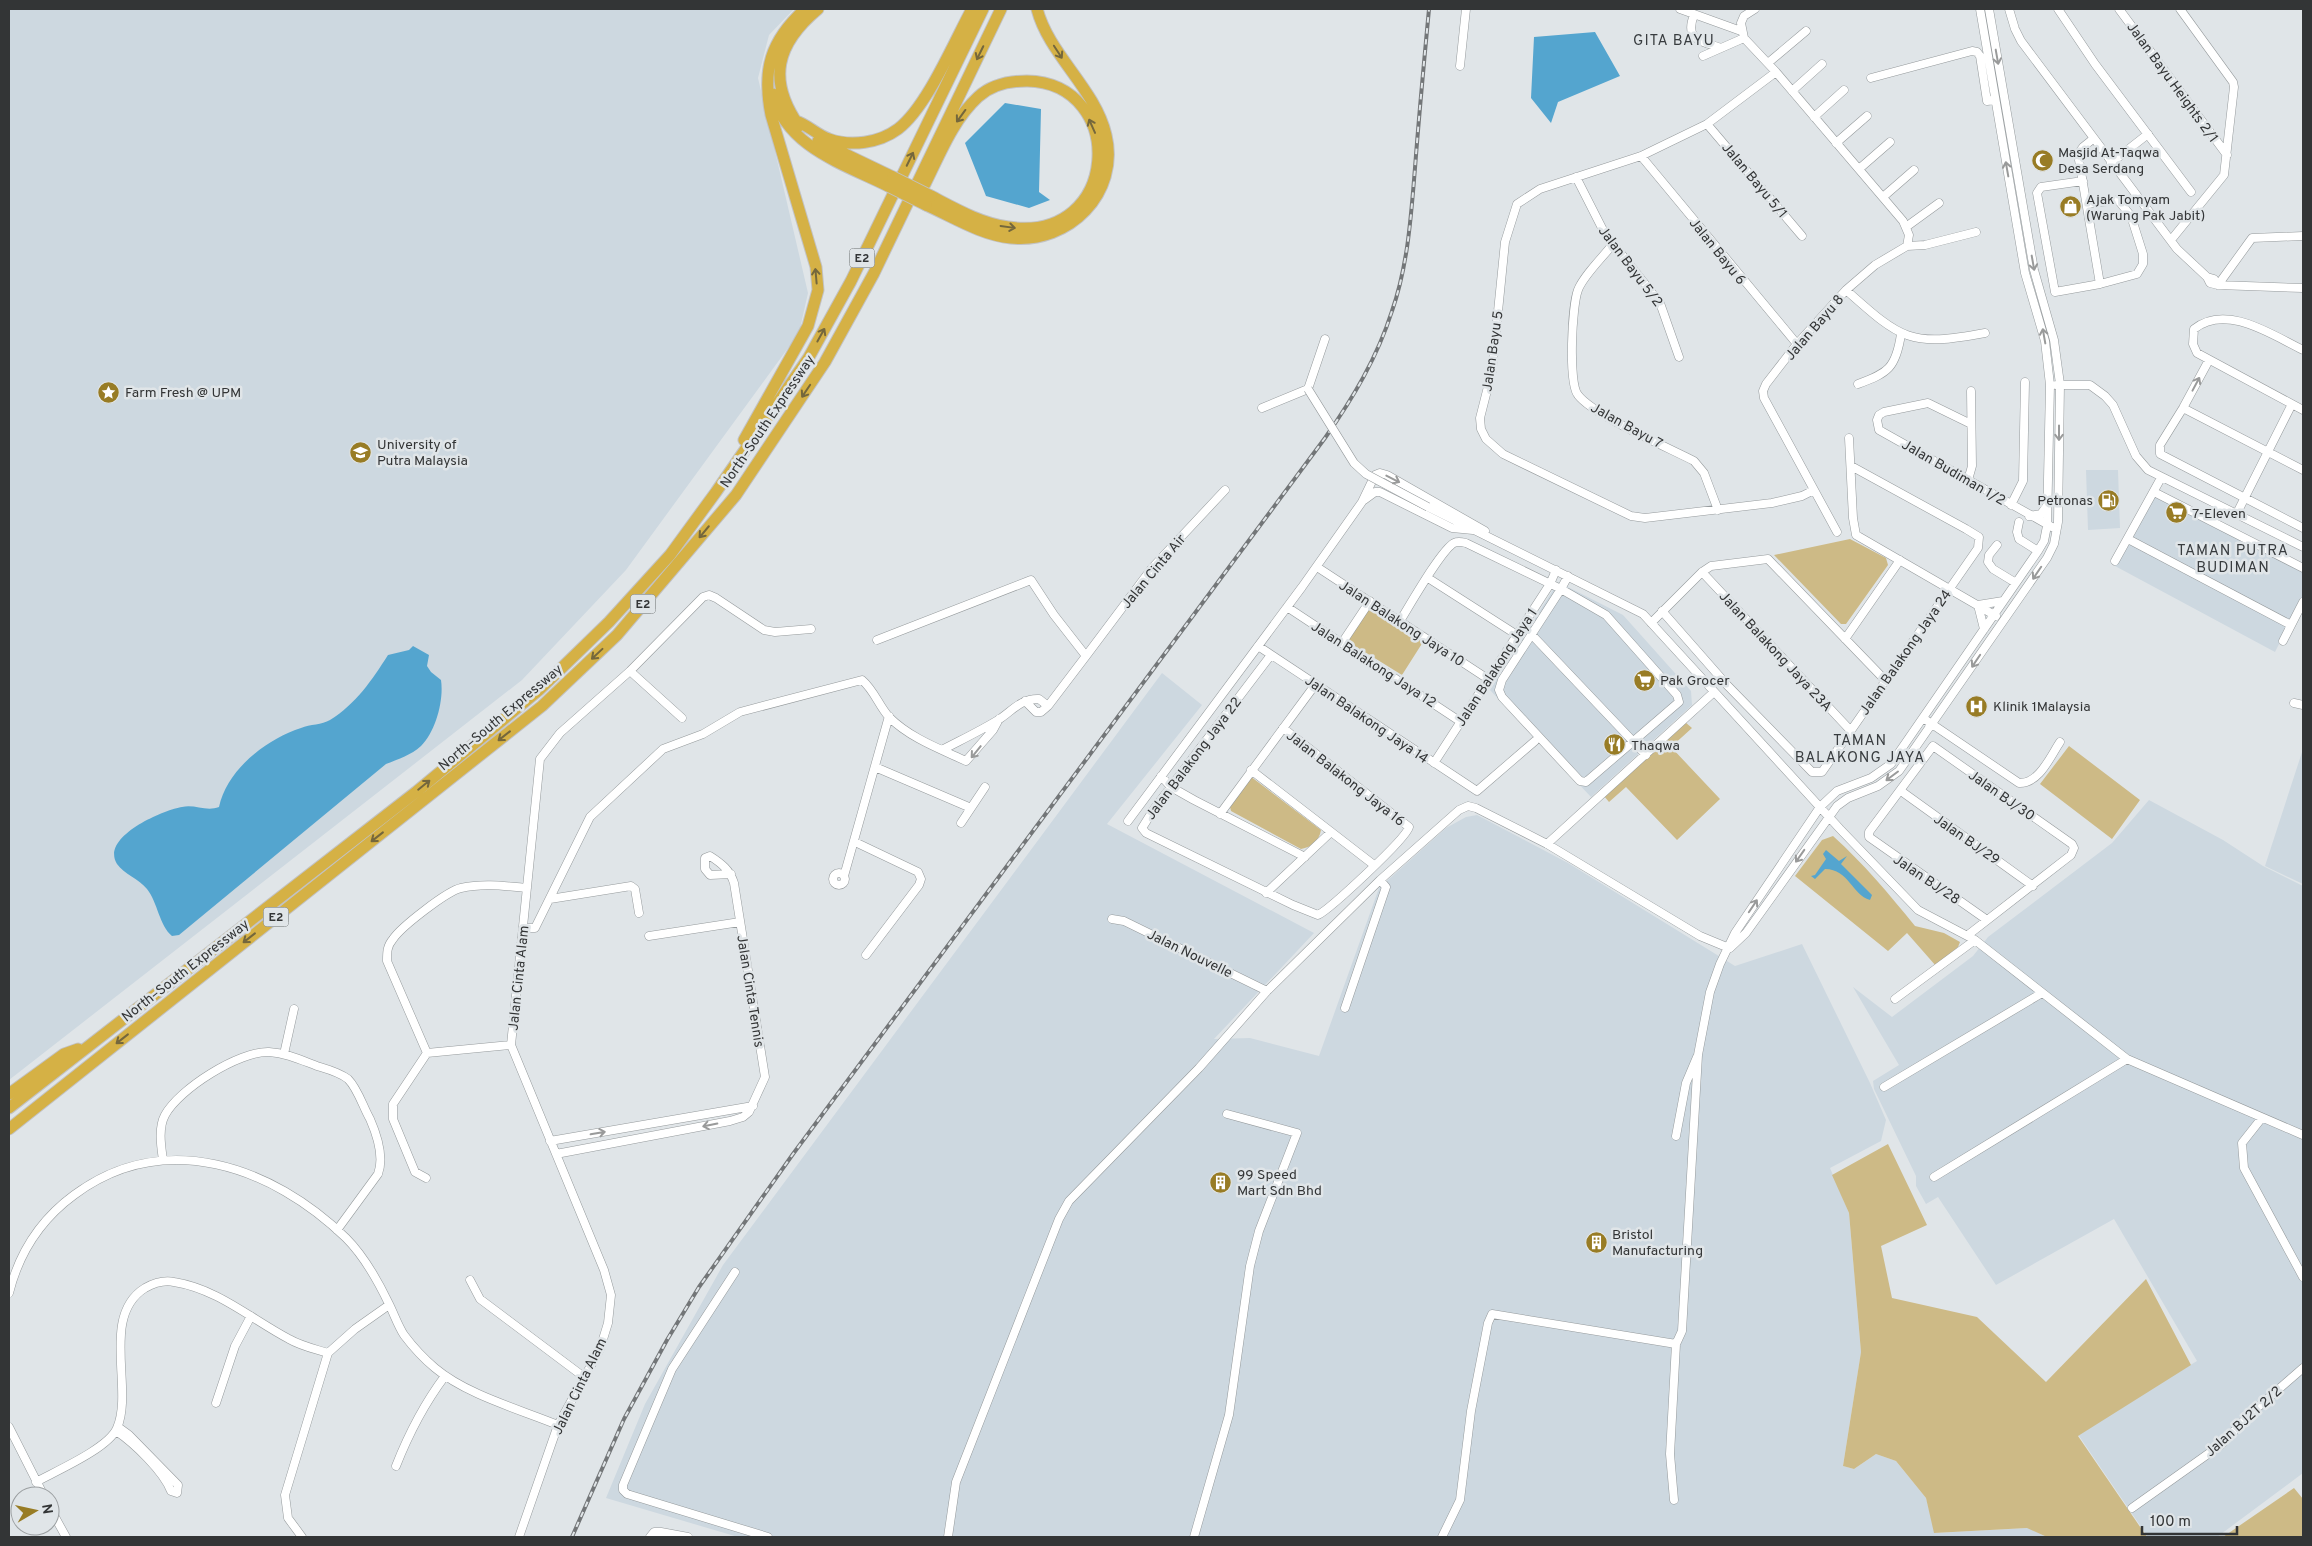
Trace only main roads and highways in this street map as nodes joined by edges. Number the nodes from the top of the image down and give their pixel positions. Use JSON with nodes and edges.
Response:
{"nodes":[{"id":1,"x":805,"y":9,"type":"edge"},
{"id":2,"x":818,"y":9,"type":"edge"},
{"id":3,"x":972,"y":9,"type":"edge"},
{"id":4,"x":983,"y":9,"type":"edge"},
{"id":5,"x":1001,"y":9,"type":"edge"},
{"id":6,"x":1037,"y":9,"type":"edge"},
{"id":7,"x":769,"y":65,"type":"junction"},
{"id":8,"x":796,"y":121,"type":"junction"},
{"id":9,"x":890,"y":181,"type":"junction"},
{"id":10,"x":929,"y":201,"type":"junction"},
{"id":11,"x":874,"y":273,"type":"junction"},
{"id":12,"x":716,"y":492,"type":"junction"},
{"id":13,"x":88,"y":1045,"type":"junction"},
{"id":14,"x":9,"y":1094,"type":"edge"},
{"id":15,"x":9,"y":1108,"type":"edge"},
{"id":16,"x":9,"y":1129,"type":"edge"}],
"edges":[{"from":1,"to":7,"type":"highway"},
{"from":2,"to":8,"type":"highway"},
{"from":3,"to":8,"type":"highway"},
{"from":12,"to":4,"type":"highway","name":"North–South Expressway","number":"E2","one_way":true},
{"from":5,"to":11,"type":"highway","name":"North–South Expressway","number":"E2","one_way":true},
{"from":6,"to":10,"type":"highway","one_way":true},
{"from":7,"to":9,"type":"highway"},
{"from":12,"to":7,"type":"highway","one_way":true},
{"from":8,"to":9,"type":"highway"},
{"from":9,"to":10,"type":"highway","bridge":true},
{"from":10,"to":11,"type":"highway","one_way":true},
{"from":11,"to":16,"type":"highway","name":"North–South Expressway","number":"E2","one_way":true},
{"from":13,"to":12,"type":"highway","name":"North–South Expressway","number":"E2","one_way":true},
{"from":13,"to":14,"type":"highway"},
{"from":13,"to":15,"type":"highway","name":"North–South Expressway","number":"E2"}]}
